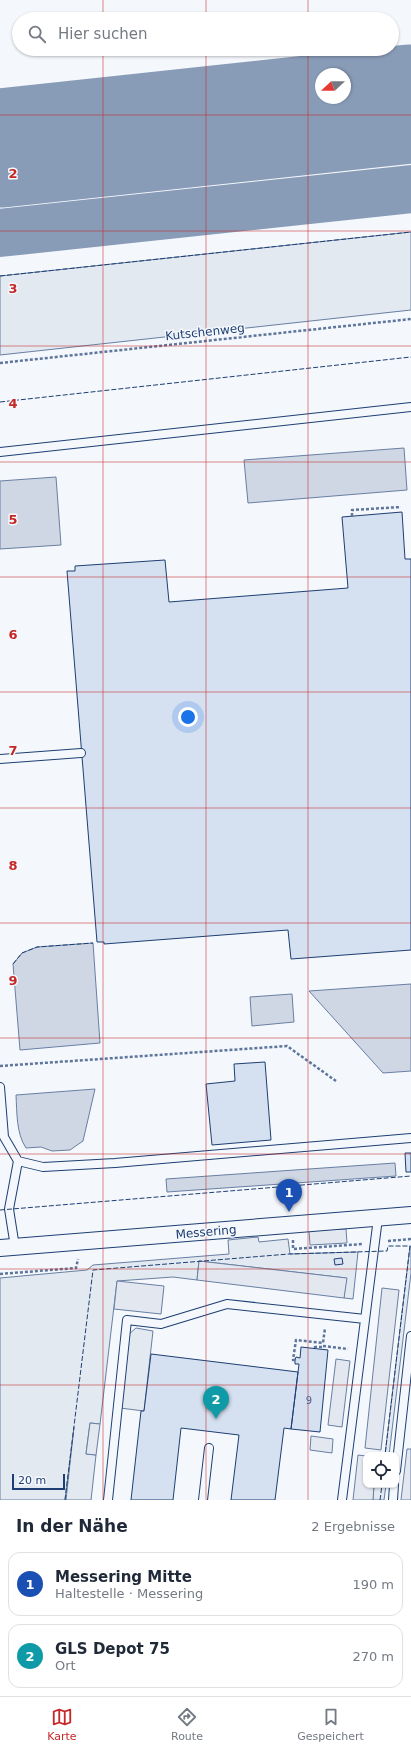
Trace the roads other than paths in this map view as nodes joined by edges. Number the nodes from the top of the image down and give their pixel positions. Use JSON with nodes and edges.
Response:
{"nodes":[{"id":1,"x":411,"y":407,"type":"edge"},
{"id":2,"x":0,"y":452,"type":"edge"},
{"id":3,"x":81,"y":753,"type":"dead end"},
{"id":4,"x":0,"y":759,"type":"edge"},
{"id":5,"x":0,"y":1087,"type":"edge"},
{"id":6,"x":411,"y":1138,"type":"edge"},
{"id":7,"x":18,"y":1161,"type":"junction"},
{"id":8,"x":411,"y":1215,"type":"edge"},
{"id":9,"x":378,"y":1218,"type":"junction"},
{"id":10,"x":7,"y":1248,"type":"edge"},
{"id":11,"x":365,"y":1319,"type":"junction"},
{"id":12,"x":411,"y":1336,"type":"edge"},
{"id":13,"x":209,"y":1448,"type":"dead end"},
{"id":14,"x":398,"y":1452,"type":"edge"},
{"id":15,"x":394,"y":1488,"type":"edge"},
{"id":16,"x":108,"y":1500,"type":"edge"},
{"id":17,"x":203,"y":1500,"type":"edge"},
{"id":18,"x":342,"y":1500,"type":"edge"},
{"id":19,"x":393,"y":1500,"type":"edge"}],
"edges":[{"from":1,"to":2,"type":"lane"},
{"from":3,"to":4,"type":"lane"},
{"from":5,"to":7,"type":"lane"},
{"from":6,"to":7,"type":"lane"},
{"from":7,"to":10,"type":"lane"},
{"from":8,"to":9,"type":"street","name":"Messering"},
{"from":9,"to":10,"type":"street","name":"Messering"},
{"from":9,"to":11,"type":"lane"},
{"from":11,"to":16,"type":"lane"},
{"from":11,"to":18,"type":"lane"},
{"from":12,"to":14,"type":"lane"},
{"from":13,"to":17,"type":"lane"},
{"from":15,"to":19,"type":"lane"}]}
